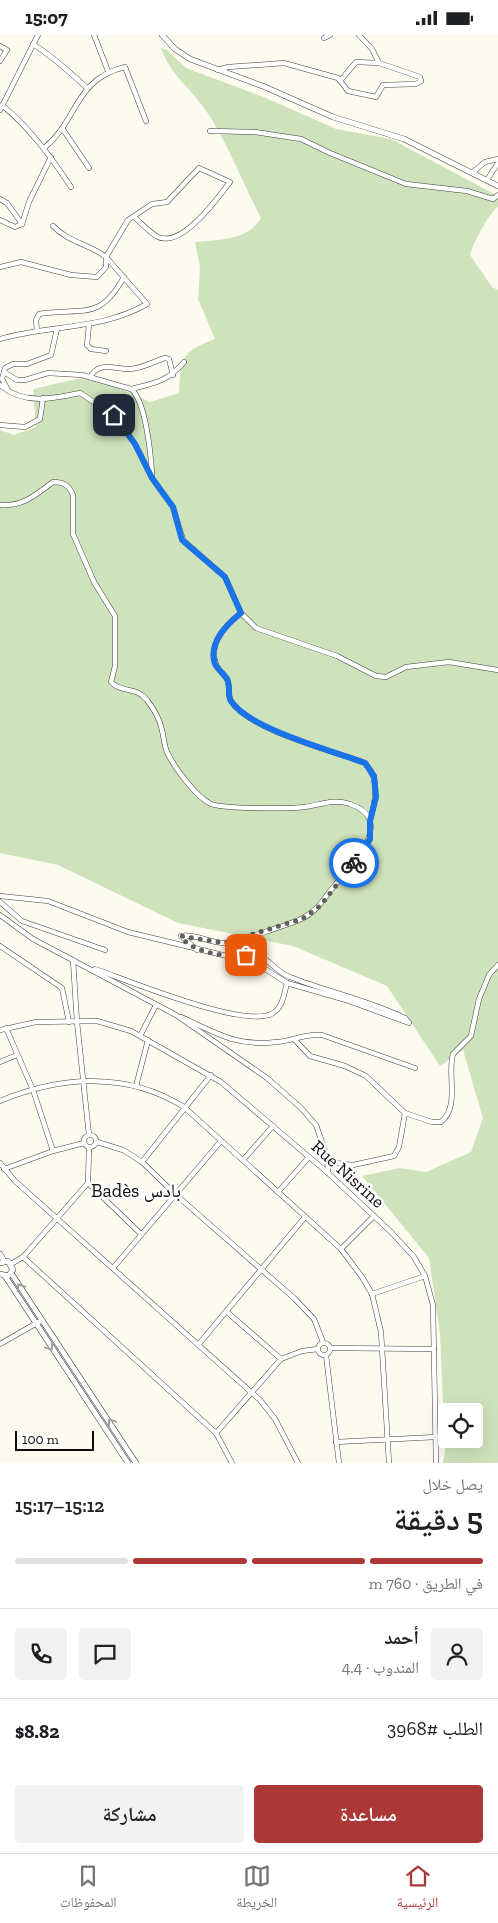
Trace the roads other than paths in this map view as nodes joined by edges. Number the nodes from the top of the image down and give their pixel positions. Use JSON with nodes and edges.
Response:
{"nodes":[{"id":1,"x":38,"y":35,"type":"edge"},
{"id":2,"x":94,"y":35,"type":"edge"},
{"id":3,"x":162,"y":35,"type":"edge"},
{"id":4,"x":330,"y":35,"type":"edge"},
{"id":5,"x":358,"y":35,"type":"edge"},
{"id":6,"x":324,"y":38,"type":"dead end"},
{"id":7,"x":33,"y":44,"type":"junction"},
{"id":8,"x":0,"y":46,"type":"edge"},
{"id":9,"x":0,"y":61,"type":"edge"},
{"id":10,"x":379,"y":63,"type":"junction"},
{"id":11,"x":218,"y":70,"type":"junction"},
{"id":12,"x":108,"y":71,"type":"junction"},
{"id":13,"x":340,"y":81,"type":"junction"},
{"id":14,"x":87,"y":88,"type":"junction"},
{"id":15,"x":1,"y":108,"type":"edge"},
{"id":16,"x":146,"y":121,"type":"dead end"},
{"id":17,"x":62,"y":128,"type":"junction"},
{"id":18,"x":210,"y":131,"type":"dead end"},
{"id":19,"x":44,"y":149,"type":"junction"},
{"id":20,"x":51,"y":157,"type":"junction"},
{"id":21,"x":498,"y":161,"type":"edge"},
{"id":22,"x":89,"y":168,"type":"dead end"},
{"id":23,"x":473,"y":172,"type":"junction"},
{"id":24,"x":486,"y":180,"type":"junction"},
{"id":25,"x":498,"y":186,"type":"edge"},
{"id":26,"x":71,"y":187,"type":"dead end"},
{"id":27,"x":498,"y":195,"type":"edge"},
{"id":28,"x":0,"y":199,"type":"edge"},
{"id":29,"x":134,"y":217,"type":"junction"},
{"id":30,"x":0,"y":220,"type":"edge"},
{"id":31,"x":22,"y":224,"type":"junction"},
{"id":32,"x":53,"y":226,"type":"dead end"},
{"id":33,"x":106,"y":257,"type":"junction"},
{"id":34,"x":0,"y":267,"type":"edge"},
{"id":35,"x":124,"y":277,"type":"junction"},
{"id":36,"x":90,"y":324,"type":"junction"},
{"id":37,"x":57,"y":329,"type":"junction"},
{"id":38,"x":37,"y":331,"type":"junction"},
{"id":39,"x":0,"y":339,"type":"edge"},
{"id":40,"x":106,"y":351,"type":"dead end"},
{"id":41,"x":184,"y":362,"type":"dead end"},
{"id":42,"x":4,"y":372,"type":"junction"},
{"id":43,"x":173,"y":375,"type":"junction"},
{"id":44,"x":90,"y":377,"type":"junction"},
{"id":45,"x":0,"y":385,"type":"edge"},
{"id":46,"x":131,"y":389,"type":"junction"},
{"id":47,"x":9,"y":393,"type":"junction"},
{"id":48,"x":43,"y":398,"type":"junction"},
{"id":49,"x":0,"y":425,"type":"edge"},
{"id":50,"x":152,"y":478,"type":"junction"},
{"id":51,"x":0,"y":505,"type":"edge"},
{"id":52,"x":241,"y":613,"type":"junction"},
{"id":53,"x":498,"y":670,"type":"edge"},
{"id":54,"x":370,"y":821,"type":"junction"},
{"id":55,"x":0,"y":896,"type":"edge"},
{"id":56,"x":0,"y":902,"type":"edge"},
{"id":57,"x":0,"y":915,"type":"edge"},
{"id":58,"x":0,"y":946,"type":"edge"},
{"id":59,"x":105,"y":950,"type":"dead end"},
{"id":60,"x":197,"y":950,"type":"junction"},
{"id":61,"x":236,"y":957,"type":"junction"},
{"id":62,"x":73,"y":960,"type":"junction"},
{"id":63,"x":82,"y":964,"type":"junction"},
{"id":64,"x":498,"y":965,"type":"edge"},
{"id":65,"x":287,"y":983,"type":"junction"},
{"id":66,"x":156,"y":1005,"type":"junction"},
{"id":67,"x":176,"y":1015,"type":"junction"},
{"id":68,"x":69,"y":1022,"type":"junction"},
{"id":69,"x":77,"y":1022,"type":"junction"},
{"id":70,"x":6,"y":1028,"type":"junction"},
{"id":71,"x":0,"y":1030,"type":"edge"},
{"id":72,"x":140,"y":1036,"type":"junction"},
{"id":73,"x":294,"y":1039,"type":"junction"},
{"id":74,"x":148,"y":1040,"type":"junction"},
{"id":75,"x":17,"y":1055,"type":"junction"},
{"id":76,"x":0,"y":1062,"type":"edge"},
{"id":77,"x":415,"y":1068,"type":"dead end"},
{"id":78,"x":211,"y":1075,"type":"junction"},
{"id":79,"x":84,"y":1080,"type":"junction"},
{"id":80,"x":136,"y":1086,"type":"junction"},
{"id":81,"x":33,"y":1090,"type":"junction"},
{"id":82,"x":0,"y":1101,"type":"edge"},
{"id":83,"x":184,"y":1107,"type":"junction"},
{"id":84,"x":405,"y":1113,"type":"junction"},
{"id":85,"x":273,"y":1126,"type":"junction"},
{"id":86,"x":89,"y":1135,"type":"junction"},
{"id":87,"x":221,"y":1141,"type":"junction"},
{"id":88,"x":97,"y":1142,"type":"junction"},
{"id":89,"x":84,"y":1143,"type":"junction"},
{"id":90,"x":89,"y":1148,"type":"junction"},
{"id":91,"x":53,"y":1151,"type":"junction"},
{"id":92,"x":309,"y":1157,"type":"junction"},
{"id":93,"x":243,"y":1160,"type":"junction"},
{"id":94,"x":142,"y":1162,"type":"junction"},
{"id":95,"x":327,"y":1162,"type":"junction"},
{"id":96,"x":0,"y":1163,"type":"edge"},
{"id":97,"x":4,"y":1169,"type":"junction"},
{"id":98,"x":328,"y":1173,"type":"junction"},
{"id":99,"x":88,"y":1183,"type":"junction"},
{"id":100,"x":278,"y":1192,"type":"junction"},
{"id":101,"x":175,"y":1194,"type":"junction"},
{"id":102,"x":374,"y":1216,"type":"junction"},
{"id":103,"x":56,"y":1217,"type":"junction"},
{"id":104,"x":305,"y":1217,"type":"junction"},
{"id":105,"x":141,"y":1234,"type":"junction"},
{"id":106,"x":341,"y":1249,"type":"junction"},
{"id":107,"x":0,"y":1253,"type":"edge"},
{"id":108,"x":23,"y":1257,"type":"junction"},
{"id":109,"x":2,"y":1262,"type":"edge"},
{"id":110,"x":11,"y":1264,"type":"junction"},
{"id":111,"x":113,"y":1268,"type":"junction"},
{"id":112,"x":262,"y":1270,"type":"junction"},
{"id":113,"x":11,"y":1273,"type":"junction"},
{"id":114,"x":3,"y":1275,"type":"edge"},
{"id":115,"x":424,"y":1276,"type":"junction"},
{"id":116,"x":372,"y":1295,"type":"junction"},
{"id":117,"x":227,"y":1312,"type":"junction"},
{"id":118,"x":42,"y":1320,"type":"junction"},
{"id":119,"x":35,"y":1323,"type":"junction"},
{"id":120,"x":323,"y":1342,"type":"junction"},
{"id":121,"x":0,"y":1344,"type":"edge"},
{"id":122,"x":198,"y":1345,"type":"junction"},
{"id":123,"x":331,"y":1348,"type":"junction"},
{"id":124,"x":318,"y":1349,"type":"junction"},
{"id":125,"x":382,"y":1349,"type":"junction"},
{"id":126,"x":434,"y":1349,"type":"junction"},
{"id":127,"x":326,"y":1355,"type":"junction"},
{"id":128,"x":281,"y":1359,"type":"junction"},
{"id":129,"x":252,"y":1393,"type":"junction"},
{"id":130,"x":216,"y":1433,"type":"junction"},
{"id":131,"x":436,"y":1437,"type":"junction"},
{"id":132,"x":388,"y":1439,"type":"junction"},
{"id":133,"x":336,"y":1442,"type":"junction"},
{"id":134,"x":128,"y":1463,"type":"edge"},
{"id":135,"x":136,"y":1463,"type":"edge"},
{"id":136,"x":232,"y":1463,"type":"edge"},
{"id":137,"x":298,"y":1463,"type":"edge"},
{"id":138,"x":339,"y":1463,"type":"edge"},
{"id":139,"x":389,"y":1463,"type":"edge"},
{"id":140,"x":436,"y":1463,"type":"edge"}],
"edges":[{"from":1,"to":7,"type":"street"},
{"from":2,"to":12,"type":"street"},
{"from":3,"to":11,"type":"street"},
{"from":4,"to":6,"type":"street"},
{"from":5,"to":10,"type":"street"},
{"from":7,"to":14,"type":"street"},
{"from":7,"to":15,"type":"street"},
{"from":8,"to":9,"type":"street"},
{"from":10,"to":13,"type":"street"},
{"from":10,"to":13,"type":"street"},
{"from":11,"to":13,"type":"street"},
{"from":11,"to":23,"type":"street"},
{"from":12,"to":14,"type":"street"},
{"from":12,"to":16,"type":"street"},
{"from":14,"to":17,"type":"street"},
{"from":15,"to":19,"type":"street"},
{"from":17,"to":19,"type":"street"},
{"from":17,"to":22,"type":"street"},
{"from":18,"to":27,"type":"street"},
{"from":19,"to":20,"type":"street"},
{"from":20,"to":26,"type":"street"},
{"from":20,"to":31,"type":"street"},
{"from":21,"to":23,"type":"street"},
{"from":21,"to":24,"type":"street"},
{"from":23,"to":24,"type":"street"},
{"from":24,"to":25,"type":"street"},
{"from":28,"to":31,"type":"street"},
{"from":29,"to":29,"type":"street"},
{"from":29,"to":33,"type":"street"},
{"from":30,"to":31,"type":"street"},
{"from":32,"to":33,"type":"street"},
{"from":33,"to":34,"type":"street"},
{"from":33,"to":35,"type":"street"},
{"from":35,"to":36,"type":"street"},
{"from":35,"to":38,"type":"street"},
{"from":36,"to":37,"type":"street"},
{"from":36,"to":40,"type":"street"},
{"from":37,"to":38,"type":"street"},
{"from":37,"to":42,"type":"street"},
{"from":38,"to":39,"type":"street"},
{"from":41,"to":43,"type":"street"},
{"from":42,"to":44,"type":"street"},
{"from":42,"to":47,"type":"street"},
{"from":43,"to":44,"type":"street"},
{"from":43,"to":46,"type":"street"},
{"from":44,"to":46,"type":"street"},
{"from":45,"to":47,"type":"street"},
{"from":46,"to":50,"type":"street"},
{"from":47,"to":48,"type":"street"},
{"from":48,"to":49,"type":"street"},
{"from":48,"to":50,"type":"street"},
{"from":50,"to":52,"type":"street"},
{"from":51,"to":54,"type":"street"},
{"from":52,"to":53,"type":"street"},
{"from":52,"to":54,"type":"street"},
{"from":54,"to":60,"type":"street"},
{"from":55,"to":60,"type":"street"},
{"from":56,"to":59,"type":"street"},
{"from":57,"to":62,"type":"street"},
{"from":58,"to":68,"type":"street"},
{"from":60,"to":61,"type":"street"},
{"from":61,"to":65,"type":"street"},
{"from":61,"to":65,"type":"street"},
{"from":62,"to":63,"type":"street"},
{"from":62,"to":69,"type":"street"},
{"from":63,"to":65,"type":"street"},
{"from":63,"to":66,"type":"street"},
{"from":64,"to":84,"type":"street"},
{"from":66,"to":67,"type":"street"},
{"from":66,"to":72,"type":"street"},
{"from":67,"to":73,"type":"street"},
{"from":67,"to":95,"type":"street"},
{"from":68,"to":69,"type":"street","name":"Rue Nisrine"},
{"from":68,"to":70,"type":"street","name":"Rue Nisrine"},
{"from":69,"to":72,"type":"street","name":"Rue Nisrine"},
{"from":69,"to":79,"type":"street"},
{"from":70,"to":71,"type":"street","name":"Rue Nisrine"},
{"from":70,"to":75,"type":"street"},
{"from":72,"to":74,"type":"street","name":"Rue Nisrine"},
{"from":73,"to":77,"type":"street"},
{"from":73,"to":84,"type":"street"},
{"from":74,"to":78,"type":"street","name":"Rue Nisrine"},
{"from":74,"to":80,"type":"street"},
{"from":75,"to":76,"type":"street"},
{"from":75,"to":81,"type":"street"},
{"from":78,"to":83,"type":"street"},
{"from":78,"to":85,"type":"street","name":"Rue Nisrine"},
{"from":79,"to":80,"type":"street"},
{"from":79,"to":81,"type":"street"},
{"from":79,"to":86,"type":"street"},
{"from":80,"to":83,"type":"street"},
{"from":81,"to":82,"type":"street"},
{"from":81,"to":91,"type":"street"},
{"from":83,"to":87,"type":"street"},
{"from":83,"to":94,"type":"street"},
{"from":84,"to":95,"type":"street"},
{"from":85,"to":92,"type":"street","name":"Rue Nisrine"},
{"from":85,"to":93,"type":"street"},
{"from":86,"to":88,"type":"street"},
{"from":86,"to":89,"type":"street"},
{"from":87,"to":93,"type":"street"},
{"from":87,"to":101,"type":"street"},
{"from":88,"to":90,"type":"street"},
{"from":88,"to":94,"type":"street"},
{"from":89,"to":90,"type":"street"},
{"from":89,"to":91,"type":"street"},
{"from":90,"to":99,"type":"street"},
{"from":91,"to":97,"type":"street"},
{"from":92,"to":98,"type":"street","name":"Rue Nisrine"},
{"from":92,"to":100,"type":"street"},
{"from":93,"to":100,"type":"street"},
{"from":94,"to":101,"type":"street"},
{"from":95,"to":98,"type":"street"},
{"from":96,"to":97,"type":"street"},
{"from":97,"to":103,"type":"street"},
{"from":98,"to":102,"type":"street","name":"Rue Nisrine"},
{"from":99,"to":103,"type":"street"},
{"from":99,"to":105,"type":"street"},
{"from":100,"to":104,"type":"street"},
{"from":101,"to":105,"type":"street"},
{"from":101,"to":112,"type":"street"},
{"from":102,"to":106,"type":"street"},
{"from":102,"to":115,"type":"street","name":"Rue Nisrine"},
{"from":103,"to":108,"type":"street"},
{"from":103,"to":111,"type":"street"},
{"from":104,"to":106,"type":"street"},
{"from":104,"to":112,"type":"street"},
{"from":105,"to":111,"type":"street"},
{"from":106,"to":116,"type":"street"},
{"from":107,"to":109,"type":"street"},
{"from":108,"to":110,"type":"street"},
{"from":108,"to":130,"type":"street"},
{"from":109,"to":110,"type":"street"},
{"from":110,"to":113,"type":"street"},
{"from":111,"to":122,"type":"street"},
{"from":112,"to":117,"type":"street"},
{"from":112,"to":120,"type":"street"},
{"from":113,"to":114,"type":"street"},
{"from":118,"to":113,"type":"street","one_way":true},
{"from":114,"to":119,"type":"street"},
{"from":115,"to":116,"type":"street"},
{"from":115,"to":126,"type":"street","name":"Rue Nisrine"},
{"from":116,"to":125,"type":"street"},
{"from":117,"to":122,"type":"street"},
{"from":117,"to":128,"type":"street"},
{"from":118,"to":119,"type":"street"},
{"from":135,"to":118,"type":"street","one_way":true},
{"from":119,"to":121,"type":"street"},
{"from":119,"to":134,"type":"street","one_way":true},
{"from":120,"to":123,"type":"street"},
{"from":120,"to":124,"type":"street"},
{"from":122,"to":129,"type":"street"},
{"from":123,"to":125,"type":"street"},
{"from":123,"to":127,"type":"street"},
{"from":124,"to":127,"type":"street"},
{"from":124,"to":128,"type":"street"},
{"from":125,"to":126,"type":"street"},
{"from":125,"to":132,"type":"street"},
{"from":126,"to":131,"type":"street","name":"Rue Nisrine"},
{"from":127,"to":133,"type":"street"},
{"from":128,"to":129,"type":"street"},
{"from":129,"to":130,"type":"street"},
{"from":129,"to":137,"type":"street"},
{"from":130,"to":136,"type":"street"},
{"from":131,"to":132,"type":"street"},
{"from":131,"to":140,"type":"street","name":"Rue Nisrine"},
{"from":132,"to":133,"type":"street"},
{"from":132,"to":139,"type":"street"},
{"from":133,"to":138,"type":"street"}]}
